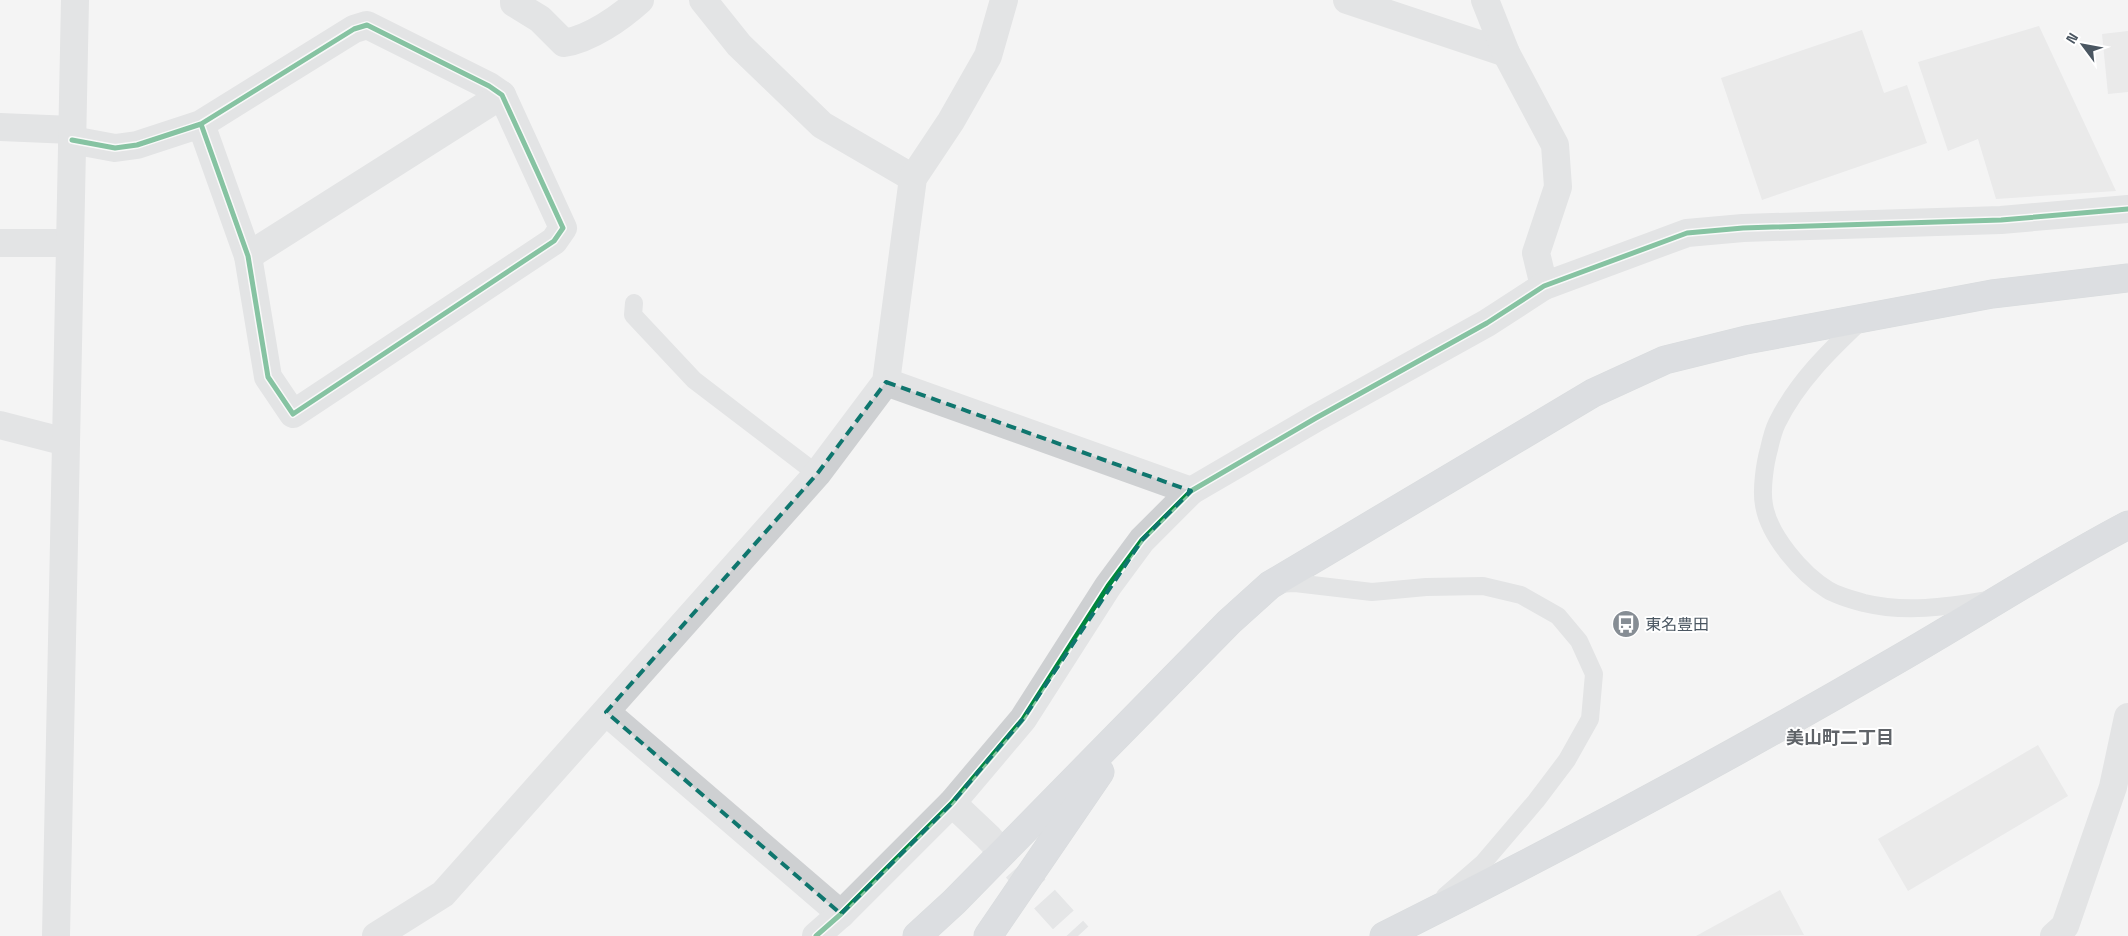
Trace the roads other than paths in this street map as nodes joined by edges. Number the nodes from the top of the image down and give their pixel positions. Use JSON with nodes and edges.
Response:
{"nodes":[{"id":1,"x":75,"y":0,"type":"edge"},
{"id":2,"x":514,"y":0,"type":"edge"},
{"id":3,"x":640,"y":0,"type":"edge"},
{"id":4,"x":703,"y":0,"type":"edge"},
{"id":5,"x":1004,"y":0,"type":"edge"},
{"id":6,"x":1347,"y":0,"type":"edge"},
{"id":7,"x":1485,"y":0,"type":"edge"},
{"id":8,"x":1506,"y":53,"type":"junction"},
{"id":9,"x":502,"y":95,"type":"junction"},
{"id":10,"x":201,"y":124,"type":"junction"},
{"id":11,"x":0,"y":127,"type":"edge"},
{"id":12,"x":72,"y":135,"type":"junction"},
{"id":13,"x":914,"y":178,"type":"junction"},
{"id":14,"x":2128,"y":209,"type":"edge"},
{"id":15,"x":0,"y":243,"type":"edge"},
{"id":16,"x":70,"y":243,"type":"junction"},
{"id":17,"x":248,"y":256,"type":"junction"},
{"id":18,"x":2128,"y":278,"type":"edge"},
{"id":19,"x":1544,"y":286,"type":"junction"},
{"id":20,"x":634,"y":303,"type":"dead end"},
{"id":21,"x":1863,"y":318,"type":"junction"},
{"id":22,"x":886,"y":382,"type":"junction"},
{"id":23,"x":0,"y":425,"type":"edge"},
{"id":24,"x":66,"y":442,"type":"junction"},
{"id":25,"x":817,"y":474,"type":"junction"},
{"id":26,"x":1190,"y":491,"type":"junction"},
{"id":27,"x":2128,"y":524,"type":"edge"},
{"id":28,"x":1270,"y":585,"type":"junction"},
{"id":29,"x":2000,"y":598,"type":"junction"},
{"id":30,"x":1143,"y":709,"type":"junction"},
{"id":31,"x":606,"y":712,"type":"junction"},
{"id":32,"x":2128,"y":716,"type":"edge"},
{"id":33,"x":2120,"y":786,"type":"edge"},
{"id":34,"x":952,"y":803,"type":"junction"},
{"id":35,"x":988,"y":837,"type":"tunnel mouth"},
{"id":36,"x":841,"y":914,"type":"junction"},
{"id":37,"x":1420,"y":918,"type":"junction"},
{"id":38,"x":56,"y":936,"type":"edge"},
{"id":39,"x":376,"y":936,"type":"edge"},
{"id":40,"x":816,"y":936,"type":"edge"},
{"id":41,"x":918,"y":936,"type":"edge"},
{"id":42,"x":988,"y":936,"type":"edge"},
{"id":43,"x":1384,"y":936,"type":"edge"},
{"id":44,"x":1396,"y":936,"type":"edge"},
{"id":45,"x":2054,"y":936,"type":"edge"}],
"edges":[{"from":1,"to":12,"type":"street"},
{"from":2,"to":3,"type":"street"},
{"from":4,"to":13,"type":"street"},
{"from":5,"to":13,"type":"street"},
{"from":6,"to":8,"type":"street"},
{"from":7,"to":8,"type":"street"},
{"from":8,"to":19,"type":"street"},
{"from":9,"to":10,"type":"street"},
{"from":9,"to":17,"type":"street"},
{"from":9,"to":17,"type":"street"},
{"from":10,"to":12,"type":"street"},
{"from":10,"to":17,"type":"street"},
{"from":11,"to":12,"type":"street"},
{"from":12,"to":16,"type":"street"},
{"from":13,"to":22,"type":"street"},
{"from":14,"to":19,"type":"street"},
{"from":15,"to":16,"type":"street"},
{"from":16,"to":24,"type":"street"},
{"from":18,"to":21,"type":"highway"},
{"from":19,"to":26,"type":"street"},
{"from":20,"to":25,"type":"lane"},
{"from":21,"to":28,"type":"highway"},
{"from":21,"to":29,"type":"lane"},
{"from":22,"to":25,"type":"street"},
{"from":22,"to":26,"type":"street"},
{"from":23,"to":24,"type":"street"},
{"from":24,"to":38,"type":"street"},
{"from":25,"to":31,"type":"street"},
{"from":26,"to":34,"type":"street"},
{"from":27,"to":29,"type":"highway"},
{"from":28,"to":30,"type":"highway"},
{"from":28,"to":37,"type":"lane"},
{"from":29,"to":37,"type":"highway"},
{"from":30,"to":41,"type":"highway"},
{"from":30,"to":42,"type":"highway"},
{"from":31,"to":36,"type":"street"},
{"from":31,"to":39,"type":"street"},
{"from":32,"to":33,"type":"street"},
{"from":33,"to":45,"type":"street"},
{"from":34,"to":35,"type":"street"},
{"from":34,"to":36,"type":"street"},
{"from":36,"to":40,"type":"street"},
{"from":37,"to":43,"type":"highway"},
{"from":37,"to":44,"type":"highway"}]}
